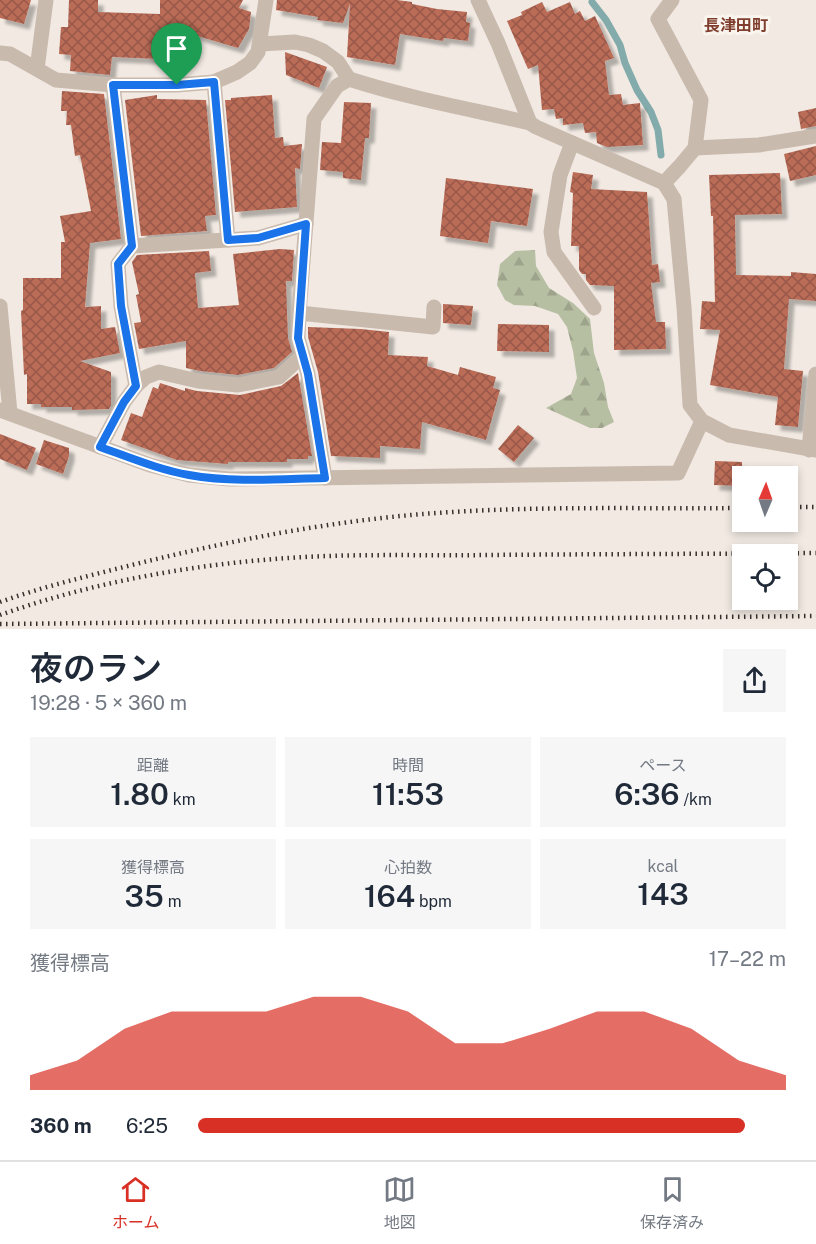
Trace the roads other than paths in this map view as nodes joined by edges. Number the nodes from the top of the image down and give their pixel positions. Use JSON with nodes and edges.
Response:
{"nodes":[{"id":1,"x":46,"y":0,"type":"edge"},
{"id":2,"x":266,"y":0,"type":"edge"},
{"id":3,"x":478,"y":0,"type":"edge"},
{"id":4,"x":672,"y":0,"type":"edge"},
{"id":5,"x":260,"y":44,"type":"junction"},
{"id":6,"x":0,"y":53,"type":"edge"},
{"id":7,"x":37,"y":69,"type":"junction"},
{"id":8,"x":349,"y":79,"type":"junction"},
{"id":9,"x":214,"y":82,"type":"junction"},
{"id":10,"x":113,"y":85,"type":"junction"},
{"id":11,"x":530,"y":123,"type":"junction"},
{"id":12,"x":816,"y":136,"type":"edge"},
{"id":13,"x":572,"y":143,"type":"junction"},
{"id":14,"x":695,"y":148,"type":"junction"},
{"id":15,"x":664,"y":183,"type":"junction"},
{"id":16,"x":306,"y":224,"type":"junction"},
{"id":17,"x":228,"y":240,"type":"junction"},
{"id":18,"x":132,"y":246,"type":"junction"},
{"id":19,"x":0,"y":306,"type":"edge"},
{"id":20,"x":434,"y":308,"type":"dead end"},
{"id":21,"x":594,"y":308,"type":"dead end"},
{"id":22,"x":299,"y":313,"type":"junction"},
{"id":23,"x":303,"y":355,"type":"junction"},
{"id":24,"x":816,"y":374,"type":"edge"},
{"id":25,"x":136,"y":386,"type":"junction"},
{"id":26,"x":5,"y":411,"type":"edge"},
{"id":27,"x":702,"y":421,"type":"junction"},
{"id":28,"x":100,"y":447,"type":"junction"},
{"id":29,"x":812,"y":450,"type":"edge"},
{"id":30,"x":325,"y":478,"type":"junction"}],
"edges":[{"from":1,"to":7,"type":"street"},
{"from":2,"to":5,"type":"street"},
{"from":3,"to":11,"type":"street"},
{"from":4,"to":14,"type":"street"},
{"from":5,"to":8,"type":"street"},
{"from":5,"to":9,"type":"street"},
{"from":6,"to":7,"type":"street"},
{"from":7,"to":10,"type":"street"},
{"from":8,"to":11,"type":"street"},
{"from":8,"to":16,"type":"street"},
{"from":9,"to":10,"type":"street"},
{"from":9,"to":17,"type":"street"},
{"from":10,"to":18,"type":"street"},
{"from":11,"to":13,"type":"street"},
{"from":12,"to":14,"type":"street"},
{"from":13,"to":15,"type":"street"},
{"from":13,"to":21,"type":"street"},
{"from":14,"to":15,"type":"street"},
{"from":15,"to":27,"type":"street"},
{"from":16,"to":17,"type":"street"},
{"from":16,"to":22,"type":"street"},
{"from":17,"to":18,"type":"street"},
{"from":18,"to":25,"type":"street"},
{"from":19,"to":26,"type":"street"},
{"from":20,"to":22,"type":"street"},
{"from":22,"to":23,"type":"street"},
{"from":23,"to":25,"type":"street"},
{"from":23,"to":30,"type":"street"},
{"from":24,"to":29,"type":"street"},
{"from":25,"to":28,"type":"street"},
{"from":26,"to":28,"type":"street"},
{"from":27,"to":29,"type":"street"},
{"from":27,"to":30,"type":"street"},
{"from":28,"to":30,"type":"street"}]}
